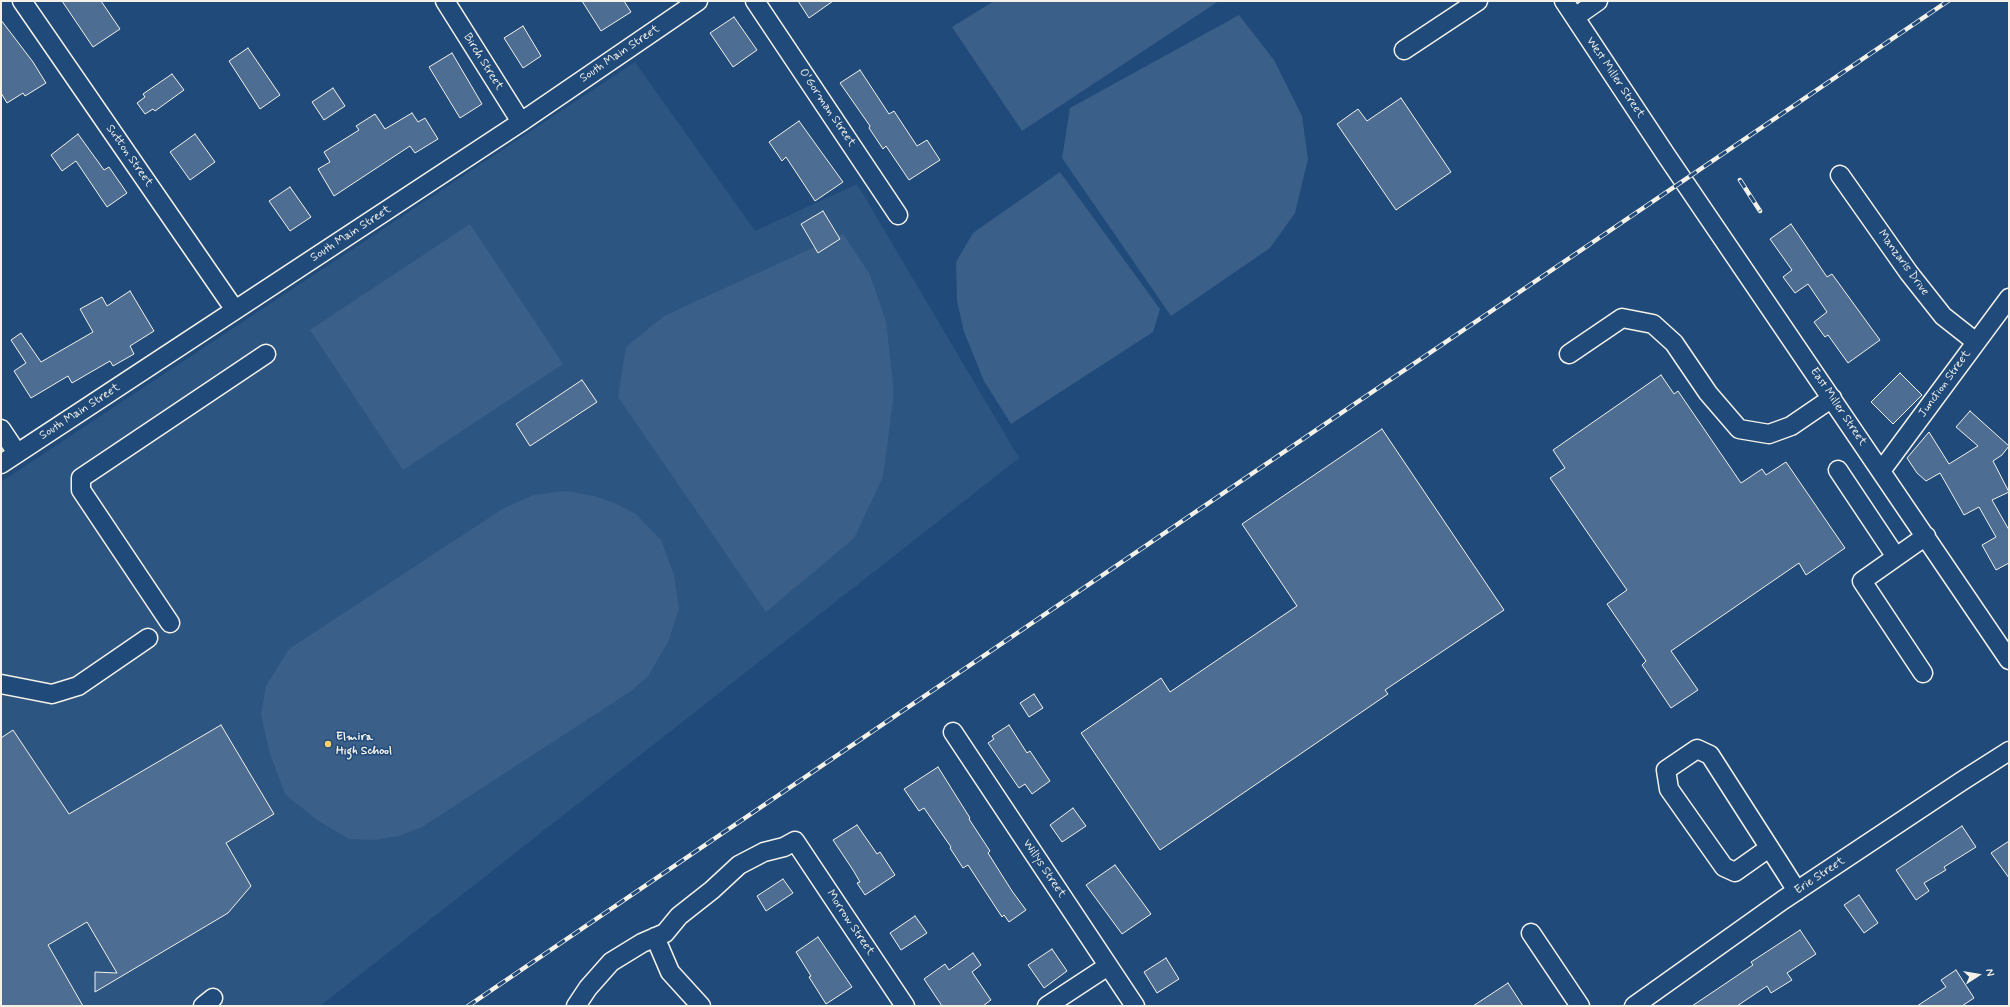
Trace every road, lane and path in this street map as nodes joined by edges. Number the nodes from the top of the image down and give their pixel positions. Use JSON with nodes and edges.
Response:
{"nodes":[{"id":1,"x":22,"y":1,"type":"edge"},
{"id":2,"x":445,"y":1,"type":"edge"},
{"id":3,"x":698,"y":1,"type":"edge"},
{"id":4,"x":755,"y":1,"type":"edge"},
{"id":5,"x":1478,"y":1,"type":"edge"},
{"id":6,"x":1564,"y":1,"type":"edge"},
{"id":7,"x":1598,"y":1,"type":"edge"},
{"id":8,"x":1575,"y":17,"type":"junction"},
{"id":9,"x":1404,"y":50,"type":"dead end"},
{"id":10,"x":521,"y":122,"type":"junction"},
{"id":11,"x":1666,"y":155,"type":"joint"},
{"id":12,"x":1840,"y":175,"type":"dead end"},
{"id":13,"x":898,"y":215,"type":"dead end"},
{"id":14,"x":2009,"y":298,"type":"edge"},
{"id":15,"x":235,"y":310,"type":"junction"},
{"id":16,"x":1976,"y":342,"type":"junction"},
{"id":17,"x":266,"y":354,"type":"dead end"},
{"id":18,"x":1569,"y":354,"type":"dead end"},
{"id":19,"x":1832,"y":398,"type":"junction"},
{"id":20,"x":1,"y":429,"type":"edge"},
{"id":21,"x":17,"y":453,"type":"junction"},
{"id":22,"x":1,"y":464,"type":"edge"},
{"id":23,"x":1838,"y":470,"type":"dead end"},
{"id":24,"x":1881,"y":471,"type":"junction"},
{"id":25,"x":1926,"y":536,"type":"junction"},
{"id":26,"x":1896,"y":557,"type":"junction"},
{"id":27,"x":170,"y":623,"type":"dead end"},
{"id":28,"x":148,"y":638,"type":"dead end"},
{"id":29,"x":2009,"y":660,"type":"edge"},
{"id":30,"x":1923,"y":673,"type":"dead end"},
{"id":31,"x":1,"y":684,"type":"edge"},
{"id":32,"x":953,"y":732,"type":"dead end"},
{"id":33,"x":2009,"y":751,"type":"edge"},
{"id":34,"x":1769,"y":848,"type":"junction"},
{"id":35,"x":1797,"y":891,"type":"junction"},
{"id":36,"x":1531,"y":933,"type":"dead end"},
{"id":37,"x":655,"y":937,"type":"junction"},
{"id":38,"x":1108,"y":966,"type":"junction"},
{"id":39,"x":576,"y":1006,"type":"edge"},
{"id":40,"x":701,"y":1006,"type":"edge"},
{"id":41,"x":905,"y":1006,"type":"edge"},
{"id":42,"x":1047,"y":1006,"type":"edge"},
{"id":43,"x":1135,"y":1006,"type":"edge"},
{"id":44,"x":1580,"y":1006,"type":"edge"},
{"id":45,"x":1634,"y":1006,"type":"edge"}],
"edges":[{"from":1,"to":15,"type":"street","name":"Sutton Street"},
{"from":2,"to":10,"type":"street","name":"Birch Street"},
{"from":3,"to":10,"type":"street","name":"South Main Street"},
{"from":4,"to":13,"type":"street","name":"O'Gorman Street"},
{"from":5,"to":9,"type":"street"},
{"from":6,"to":8,"type":"street","name":"West Miller Street"},
{"from":7,"to":8,"type":"street"},
{"from":8,"to":11,"type":"street","name":"West Miller Street"},
{"from":10,"to":15,"type":"street","name":"South Main Street"},
{"from":11,"to":19,"type":"street","name":"East Miller Street"},
{"from":12,"to":16,"type":"street","name":"Manzaris Drive"},
{"from":14,"to":16,"type":"street","name":"Junction Street"},
{"from":15,"to":21,"type":"street","name":"South Main Street"},
{"from":16,"to":24,"type":"street","name":"Junction Street"},
{"from":17,"to":27,"type":"street"},
{"from":18,"to":19,"type":"street"},
{"from":19,"to":24,"type":"street","name":"East Miller Street"},
{"from":20,"to":21,"type":"street"},
{"from":21,"to":22,"type":"street","name":"South Main Street"},
{"from":23,"to":26,"type":"street"},
{"from":24,"to":25,"type":"street","name":"East Miller Street"},
{"from":25,"to":26,"type":"street"},
{"from":25,"to":29,"type":"street","name":"East Miller Street"},
{"from":26,"to":30,"type":"street"},
{"from":28,"to":31,"type":"street"},
{"from":32,"to":38,"type":"street","name":"Willys Street"},
{"from":33,"to":35,"type":"street","name":"Erie Street"},
{"from":34,"to":34,"type":"street"},
{"from":34,"to":35,"type":"street"},
{"from":35,"to":45,"type":"street","name":"Erie Street"},
{"from":36,"to":44,"type":"street"},
{"from":37,"to":39,"type":"street"},
{"from":37,"to":40,"type":"street"},
{"from":37,"to":41,"type":"street","name":"Morrow Street"},
{"from":38,"to":42,"type":"street"},
{"from":38,"to":43,"type":"street","name":"Willys Street"}]}
